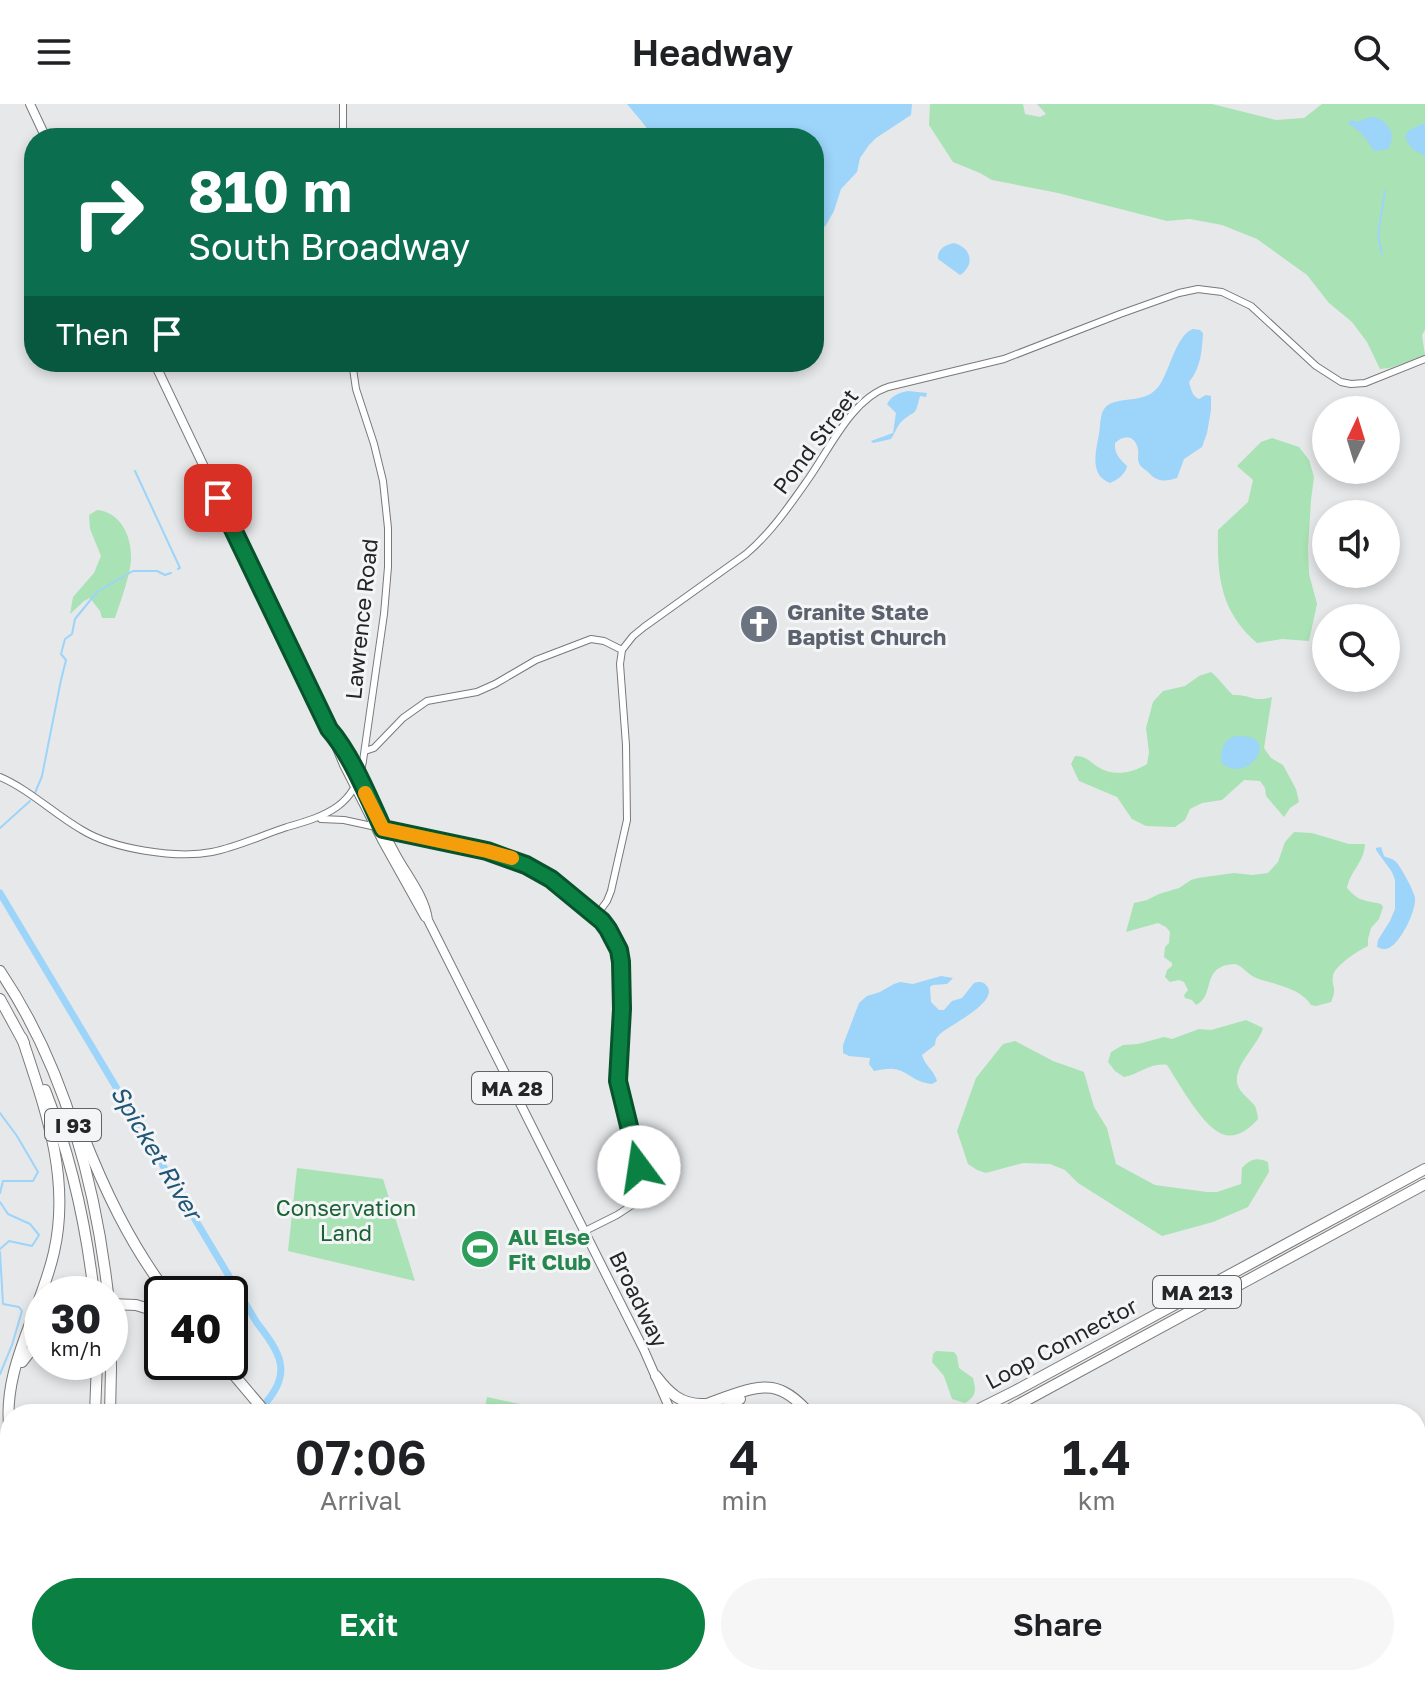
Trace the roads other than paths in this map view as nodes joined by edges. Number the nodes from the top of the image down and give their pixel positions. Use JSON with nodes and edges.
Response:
{"nodes":[{"id":1,"x":30,"y":104,"type":"edge"},
{"id":2,"x":343,"y":104,"type":"edge"},
{"id":3,"x":41,"y":128,"type":"edge"},
{"id":4,"x":343,"y":128,"type":"edge"},
{"id":5,"x":1425,"y":359,"type":"edge"},
{"id":6,"x":159,"y":372,"type":"edge"},
{"id":7,"x":353,"y":372,"type":"edge"},
{"id":8,"x":622,"y":650,"type":"junction"},
{"id":9,"x":330,"y":731,"type":"junction"},
{"id":10,"x":364,"y":756,"type":"junction"},
{"id":11,"x":350,"y":763,"type":"junction"},
{"id":12,"x":0,"y":777,"type":"edge"},
{"id":13,"x":357,"y":784,"type":"junction"},
{"id":14,"x":340,"y":806,"type":"junction"},
{"id":15,"x":317,"y":819,"type":"junction"},
{"id":16,"x":344,"y":820,"type":"junction"},
{"id":17,"x":379,"y":829,"type":"junction"},
{"id":18,"x":596,"y":916,"type":"junction"},
{"id":19,"x":0,"y":971,"type":"edge"},
{"id":20,"x":0,"y":999,"type":"edge"},
{"id":21,"x":22,"y":1038,"type":"junction"},
{"id":22,"x":38,"y":1038,"type":"junction"},
{"id":23,"x":1425,"y":1169,"type":"edge"},
{"id":24,"x":1425,"y":1184,"type":"edge"},
{"id":25,"x":585,"y":1231,"type":"junction"},
{"id":26,"x":91,"y":1276,"type":"edge"},
{"id":27,"x":105,"y":1276,"type":"edge"},
{"id":28,"x":156,"y":1276,"type":"edge"},
{"id":29,"x":24,"y":1359,"type":"edge"},
{"id":30,"x":656,"y":1376,"type":"junction"},
{"id":31,"x":96,"y":1380,"type":"edge"},
{"id":32,"x":111,"y":1380,"type":"edge"},
{"id":33,"x":238,"y":1380,"type":"edge"},
{"id":34,"x":11,"y":1389,"type":"junction"},
{"id":35,"x":714,"y":1402,"type":"junction"},
{"id":36,"x":9,"y":1404,"type":"edge"},
{"id":37,"x":95,"y":1404,"type":"edge"},
{"id":38,"x":110,"y":1404,"type":"edge"},
{"id":39,"x":258,"y":1404,"type":"edge"},
{"id":40,"x":668,"y":1404,"type":"edge"},
{"id":41,"x":709,"y":1404,"type":"edge"},
{"id":42,"x":730,"y":1404,"type":"edge"},
{"id":43,"x":793,"y":1404,"type":"edge"},
{"id":44,"x":801,"y":1404,"type":"edge"},
{"id":45,"x":989,"y":1404,"type":"edge"},
{"id":46,"x":1019,"y":1404,"type":"edge"}],
"edges":[{"from":1,"to":3,"type":"main road"},
{"from":2,"to":4,"type":"street"},
{"from":5,"to":8,"type":"street","name":"Pond Street"},
{"from":6,"to":9,"type":"main road"},
{"from":7,"to":10,"type":"street","name":"Lawrence Road"},
{"from":8,"to":10,"type":"street"},
{"from":8,"to":18,"type":"street"},
{"from":9,"to":11,"type":"main road"},
{"from":9,"to":13,"type":"main road"},
{"from":10,"to":11,"type":"main road"},
{"from":10,"to":13,"type":"street","name":"Lawrence Road"},
{"from":11,"to":13,"type":"main road"},
{"from":12,"to":15,"type":"street"},
{"from":13,"to":14,"type":"street"},
{"from":13,"to":17,"type":"main road","name":"Broadway"},
{"from":14,"to":15,"type":"street"},
{"from":14,"to":16,"type":"street"},
{"from":15,"to":16,"type":"street"},
{"from":16,"to":17,"type":"street"},
{"from":17,"to":18,"type":"street"},
{"from":17,"to":25,"type":"main road","name":"Broadway","number":"MA 28"},
{"from":18,"to":25,"type":"street"},
{"from":19,"to":22,"type":"highway","number":"I 93"},
{"from":20,"to":21,"type":"highway","number":"I 93"},
{"from":21,"to":26,"type":"highway","number":"I 93"},
{"from":21,"to":34,"type":"highway"},
{"from":22,"to":27,"type":"highway","number":"I 93"},
{"from":22,"to":28,"type":"highway"},
{"from":23,"to":45,"type":"highway","name":"Loop Connector","number":"MA 213"},
{"from":24,"to":46,"type":"highway","name":"Loop Connector","number":"MA 213"},
{"from":25,"to":30,"type":"main road","name":"Broadway","number":"MA 28"},
{"from":29,"to":34,"type":"highway"},
{"from":30,"to":35,"type":"highway"},
{"from":30,"to":40,"type":"main road","name":"Broadway","number":"MA 28"},
{"from":31,"to":37,"type":"highway"},
{"from":32,"to":38,"type":"highway"},
{"from":33,"to":39,"type":"highway"},
{"from":34,"to":36,"type":"highway"},
{"from":35,"to":41,"type":"highway"},
{"from":35,"to":44,"type":"highway"},
{"from":42,"to":43,"type":"highway"}]}
